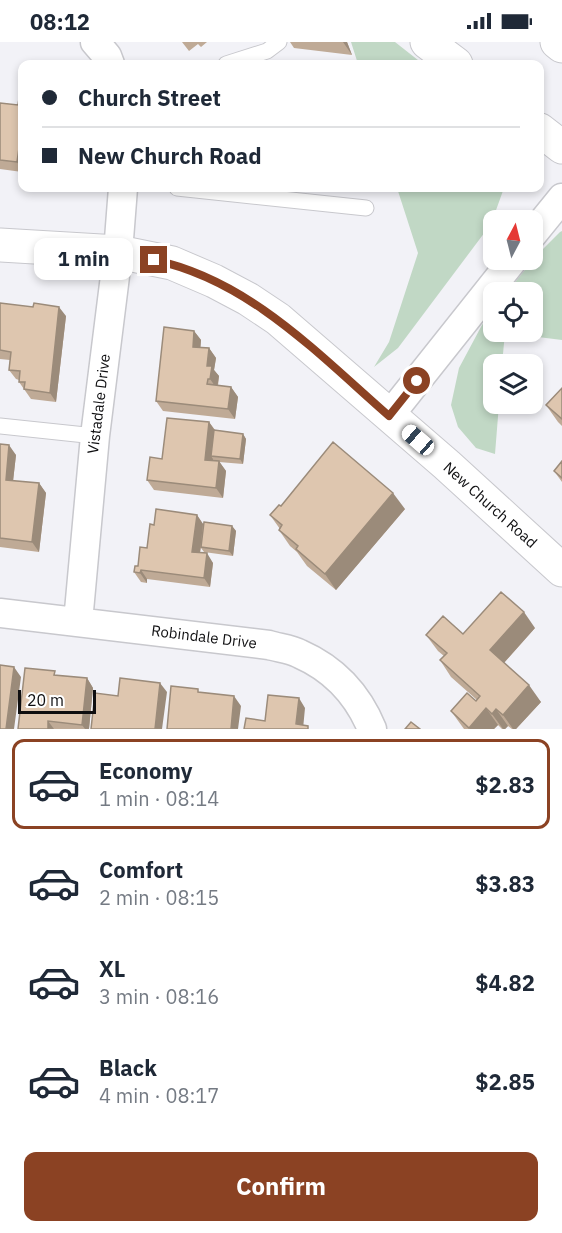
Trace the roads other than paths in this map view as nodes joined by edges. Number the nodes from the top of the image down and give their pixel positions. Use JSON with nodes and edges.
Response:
{"nodes":[{"id":1,"x":95,"y":42,"type":"edge"},
{"id":2,"x":279,"y":42,"type":"edge"},
{"id":3,"x":427,"y":42,"type":"edge"},
{"id":4,"x":557,"y":42,"type":"edge"},
{"id":5,"x":562,"y":46,"type":"edge"},
{"id":6,"x":108,"y":60,"type":"edge"},
{"id":7,"x":239,"y":60,"type":"edge"},
{"id":8,"x":451,"y":60,"type":"edge"},
{"id":9,"x":544,"y":133,"type":"edge"},
{"id":10,"x":562,"y":147,"type":"edge"},
{"id":11,"x":123,"y":192,"type":"edge"},
{"id":12,"x":215,"y":192,"type":"edge"},
{"id":13,"x":562,"y":198,"type":"edge"},
{"id":14,"x":366,"y":208,"type":"dead end"},
{"id":15,"x":543,"y":221,"type":"edge"},
{"id":16,"x":0,"y":245,"type":"edge"},
{"id":17,"x":118,"y":252,"type":"junction"},
{"id":18,"x":505,"y":270,"type":"edge"},
{"id":19,"x":389,"y":416,"type":"junction"},
{"id":20,"x":0,"y":426,"type":"edge"},
{"id":21,"x":95,"y":436,"type":"junction"},
{"id":22,"x":562,"y":570,"type":"edge"},
{"id":23,"x":0,"y":613,"type":"edge"},
{"id":24,"x":78,"y":621,"type":"junction"},
{"id":25,"x":372,"y":729,"type":"edge"}],
"edges":[{"from":1,"to":6,"type":"street"},
{"from":2,"to":7,"type":"lane"},
{"from":3,"to":8,"type":"main road"},
{"from":4,"to":5,"type":"main road"},
{"from":9,"to":10,"type":"main road"},
{"from":11,"to":17,"type":"street","name":"Vistadale Drive"},
{"from":12,"to":14,"type":"lane"},
{"from":13,"to":15,"type":"street"},
{"from":16,"to":17,"type":"main road","name":"New Church Road"},
{"from":17,"to":19,"type":"main road","name":"New Church Road"},
{"from":17,"to":21,"type":"street","name":"Vistadale Drive"},
{"from":18,"to":19,"type":"street"},
{"from":19,"to":22,"type":"main road","name":"New Church Road"},
{"from":20,"to":21,"type":"lane"},
{"from":21,"to":24,"type":"street","name":"Vistadale Drive"},
{"from":23,"to":24,"type":"street","name":"Robindale Drive"},
{"from":24,"to":25,"type":"street","name":"Robindale Drive"}]}
